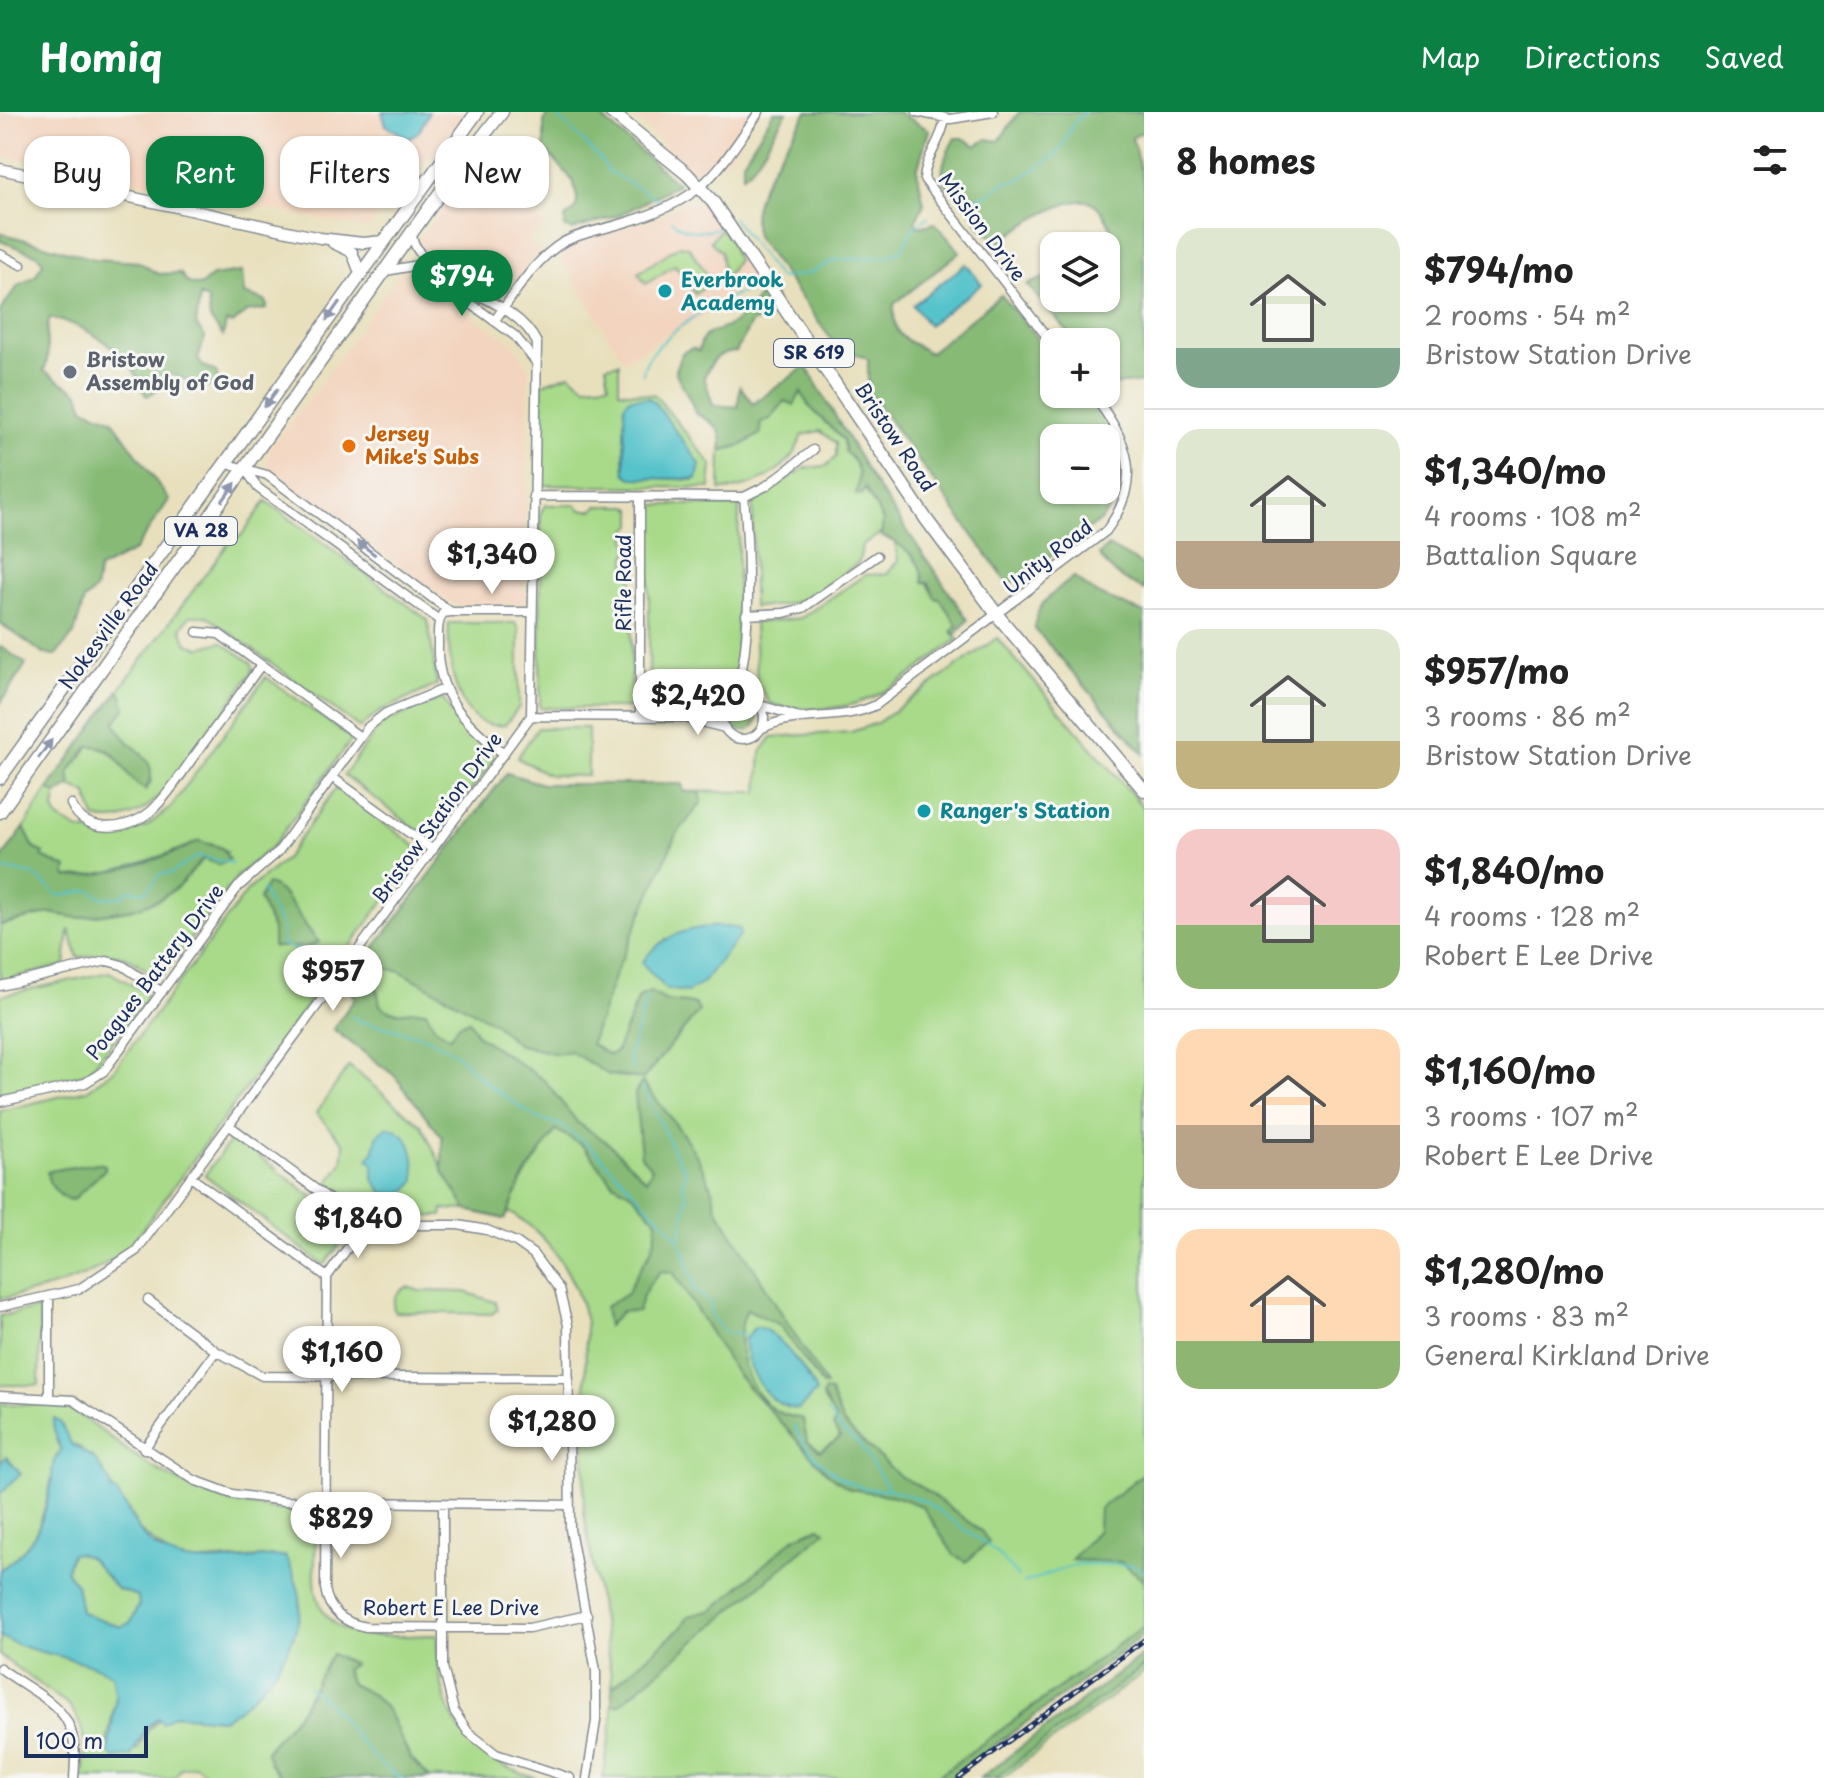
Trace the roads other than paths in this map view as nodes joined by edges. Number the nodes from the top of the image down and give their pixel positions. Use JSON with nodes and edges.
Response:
{"nodes":[{"id":1,"x":477,"y":112,"type":"edge"},
{"id":2,"x":502,"y":112,"type":"edge"},
{"id":3,"x":611,"y":112,"type":"edge"},
{"id":4,"x":759,"y":112,"type":"edge"},
{"id":5,"x":917,"y":112,"type":"edge"},
{"id":6,"x":993,"y":112,"type":"edge"},
{"id":7,"x":945,"y":119,"type":"junction"},
{"id":8,"x":0,"y":169,"type":"edge"},
{"id":9,"x":702,"y":188,"type":"junction"},
{"id":10,"x":411,"y":234,"type":"junction"},
{"id":11,"x":320,"y":238,"type":"junction"},
{"id":12,"x":383,"y":241,"type":"junction"},
{"id":13,"x":0,"y":254,"type":"edge"},
{"id":14,"x":21,"y":265,"type":"dead end"},
{"id":15,"x":386,"y":271,"type":"junction"},
{"id":16,"x":360,"y":273,"type":"junction"},
{"id":17,"x":503,"y":310,"type":"junction"},
{"id":18,"x":494,"y":321,"type":"junction"},
{"id":19,"x":1040,"y":328,"type":"edge"},
{"id":20,"x":537,"y":369,"type":"junction"},
{"id":21,"x":1103,"y":408,"type":"edge"},
{"id":22,"x":813,"y":450,"type":"dead end"},
{"id":23,"x":224,"y":463,"type":"junction"},
{"id":24,"x":245,"y":469,"type":"junction"},
{"id":25,"x":533,"y":496,"type":"junction"},
{"id":26,"x":640,"y":497,"type":"junction"},
{"id":27,"x":744,"y":497,"type":"junction"},
{"id":28,"x":877,"y":556,"type":"dead end"},
{"id":29,"x":451,"y":612,"type":"junction"},
{"id":30,"x":532,"y":612,"type":"junction"},
{"id":31,"x":746,"y":615,"type":"junction"},
{"id":32,"x":998,"y":616,"type":"junction"},
{"id":33,"x":439,"y":620,"type":"junction"},
{"id":34,"x":197,"y":632,"type":"dead end"},
{"id":35,"x":261,"y":665,"type":"junction"},
{"id":36,"x":744,"y":671,"type":"junction"},
{"id":37,"x":444,"y":689,"type":"junction"},
{"id":38,"x":758,"y":703,"type":"junction"},
{"id":39,"x":728,"y":705,"type":"junction"},
{"id":40,"x":531,"y":716,"type":"junction"},
{"id":41,"x":640,"y":716,"type":"junction"},
{"id":42,"x":681,"y":717,"type":"junction"},
{"id":43,"x":801,"y":718,"type":"junction"},
{"id":44,"x":725,"y":728,"type":"junction"},
{"id":45,"x":761,"y":729,"type":"junction"},
{"id":46,"x":360,"y":737,"type":"junction"},
{"id":47,"x":504,"y":754,"type":"junction"},
{"id":48,"x":332,"y":777,"type":"junction"},
{"id":49,"x":0,"y":778,"type":"edge"},
{"id":50,"x":1144,"y":790,"type":"edge"},
{"id":51,"x":71,"y":804,"type":"dead end"},
{"id":52,"x":0,"y":812,"type":"edge"},
{"id":53,"x":433,"y":850,"type":"junction"},
{"id":54,"x":0,"y":986,"type":"edge"},
{"id":55,"x":162,"y":992,"type":"junction"},
{"id":56,"x":0,"y":1102,"type":"edge"},
{"id":57,"x":230,"y":1126,"type":"junction"},
{"id":58,"x":192,"y":1178,"type":"junction"},
{"id":59,"x":364,"y":1225,"type":"junction"},
{"id":60,"x":327,"y":1277,"type":"junction"},
{"id":61,"x":49,"y":1298,"type":"junction"},
{"id":62,"x":148,"y":1300,"type":"dead end"},
{"id":63,"x":0,"y":1307,"type":"edge"},
{"id":64,"x":216,"y":1351,"type":"junction"},
{"id":65,"x":326,"y":1377,"type":"junction"},
{"id":66,"x":569,"y":1378,"type":"junction"},
{"id":67,"x":0,"y":1396,"type":"edge"},
{"id":68,"x":49,"y":1396,"type":"junction"},
{"id":69,"x":144,"y":1449,"type":"junction"},
{"id":70,"x":325,"y":1502,"type":"junction"},
{"id":71,"x":443,"y":1503,"type":"junction"},
{"id":72,"x":568,"y":1505,"type":"junction"},
{"id":73,"x":587,"y":1615,"type":"junction"},
{"id":74,"x":443,"y":1628,"type":"junction"},
{"id":75,"x":0,"y":1668,"type":"edge"},
{"id":76,"x":74,"y":1778,"type":"edge"},
{"id":77,"x":570,"y":1778,"type":"edge"},
{"id":78,"x":587,"y":1778,"type":"edge"}],
"edges":[{"from":1,"to":12,"type":"main road","name":"Nokesville Road","number":"VA 28"},
{"from":2,"to":10,"type":"main road","name":"Nokesville Road","number":"VA 28"},
{"from":3,"to":9,"type":"main road","name":"Bristow Road","number":"SR 619"},
{"from":4,"to":9,"type":"street"},
{"from":5,"to":7,"type":"street"},
{"from":6,"to":7,"type":"street"},
{"from":7,"to":19,"type":"street","name":"Mission Drive"},
{"from":8,"to":11,"type":"street"},
{"from":9,"to":17,"type":"street"},
{"from":9,"to":32,"type":"main road","name":"Bristow Road","number":"SR 619"},
{"from":10,"to":15,"type":"main road","name":"Nokesville Road","number":"VA 28"},
{"from":10,"to":17,"type":"street"},
{"from":11,"to":12,"type":"street"},
{"from":11,"to":16,"type":"street"},
{"from":12,"to":16,"type":"main road","name":"Nokesville Road","number":"VA 28"},
{"from":13,"to":14,"type":"street"},
{"from":15,"to":18,"type":"street"},
{"from":15,"to":24,"type":"main road","name":"Nokesville Road","number":"VA 28"},
{"from":16,"to":23,"type":"main road","name":"Nokesville Road","number":"VA 28","one_way":true},
{"from":17,"to":18,"type":"street"},
{"from":17,"to":20,"type":"street"},
{"from":18,"to":20,"type":"street"},
{"from":20,"to":25,"type":"street"},
{"from":21,"to":32,"type":"street","name":"Unity Road"},
{"from":22,"to":27,"type":"street"},
{"from":23,"to":24,"type":"street"},
{"from":23,"to":49,"type":"main road","name":"Nokesville Road","number":"VA 28"},
{"from":29,"to":24,"type":"street","one_way":true},
{"from":24,"to":33,"type":"street"},
{"from":52,"to":24,"type":"main road","name":"Nokesville Road","number":"VA 28","one_way":true},
{"from":25,"to":26,"type":"street"},
{"from":25,"to":30,"type":"street"},
{"from":26,"to":27,"type":"street"},
{"from":26,"to":41,"type":"street","name":"Rifle Road"},
{"from":27,"to":31,"type":"street"},
{"from":28,"to":31,"type":"street"},
{"from":29,"to":30,"type":"street"},
{"from":29,"to":33,"type":"street"},
{"from":30,"to":40,"type":"street"},
{"from":31,"to":36,"type":"street"},
{"from":32,"to":43,"type":"street","name":"Unity Road"},
{"from":32,"to":50,"type":"main road","name":"Bristow Road","number":"SR 619"},
{"from":33,"to":37,"type":"street"},
{"from":34,"to":35,"type":"street"},
{"from":35,"to":46,"type":"street"},
{"from":35,"to":51,"type":"street"},
{"from":36,"to":38,"type":"street"},
{"from":36,"to":39,"type":"street"},
{"from":37,"to":46,"type":"street","name":"Poagues Battery Drive"},
{"from":37,"to":47,"type":"street"},
{"from":38,"to":39,"type":"street"},
{"from":38,"to":43,"type":"street"},
{"from":38,"to":45,"type":"street"},
{"from":39,"to":42,"type":"street"},
{"from":39,"to":44,"type":"street"},
{"from":40,"to":41,"type":"street"},
{"from":40,"to":47,"type":"street","name":"Bristow Station Drive"},
{"from":41,"to":42,"type":"street"},
{"from":42,"to":44,"type":"street"},
{"from":43,"to":45,"type":"street"},
{"from":44,"to":45,"type":"street"},
{"from":46,"to":48,"type":"street","name":"Poagues Battery Drive"},
{"from":47,"to":53,"type":"street","name":"Bristow Station Drive"},
{"from":48,"to":53,"type":"street"},
{"from":48,"to":55,"type":"street","name":"Poagues Battery Drive"},
{"from":53,"to":57,"type":"street","name":"Bristow Station Drive"},
{"from":54,"to":55,"type":"street"},
{"from":55,"to":56,"type":"street","name":"Poagues Battery Drive"},
{"from":57,"to":58,"type":"street","name":"Bristow Station Drive"},
{"from":57,"to":59,"type":"street"},
{"from":58,"to":60,"type":"street"},
{"from":58,"to":61,"type":"street","name":"Bristow Station Drive"},
{"from":59,"to":60,"type":"street"},
{"from":59,"to":66,"type":"street"},
{"from":60,"to":65,"type":"street","name":"Robert E Lee Drive"},
{"from":61,"to":63,"type":"street","name":"Bristow Station Drive"},
{"from":61,"to":68,"type":"street"},
{"from":62,"to":64,"type":"street"},
{"from":64,"to":65,"type":"street"},
{"from":64,"to":69,"type":"street"},
{"from":65,"to":66,"type":"street"},
{"from":65,"to":70,"type":"street","name":"Robert E Lee Drive"},
{"from":66,"to":72,"type":"street"},
{"from":67,"to":68,"type":"street"},
{"from":68,"to":69,"type":"street"},
{"from":69,"to":70,"type":"street"},
{"from":70,"to":71,"type":"street"},
{"from":70,"to":74,"type":"street","name":"Robert E Lee Drive"},
{"from":71,"to":72,"type":"street"},
{"from":71,"to":74,"type":"street"},
{"from":72,"to":73,"type":"street"},
{"from":73,"to":74,"type":"street","name":"Robert E Lee Drive"},
{"from":73,"to":78,"type":"street"},
{"from":74,"to":77,"type":"street"},
{"from":75,"to":76,"type":"street"}]}
